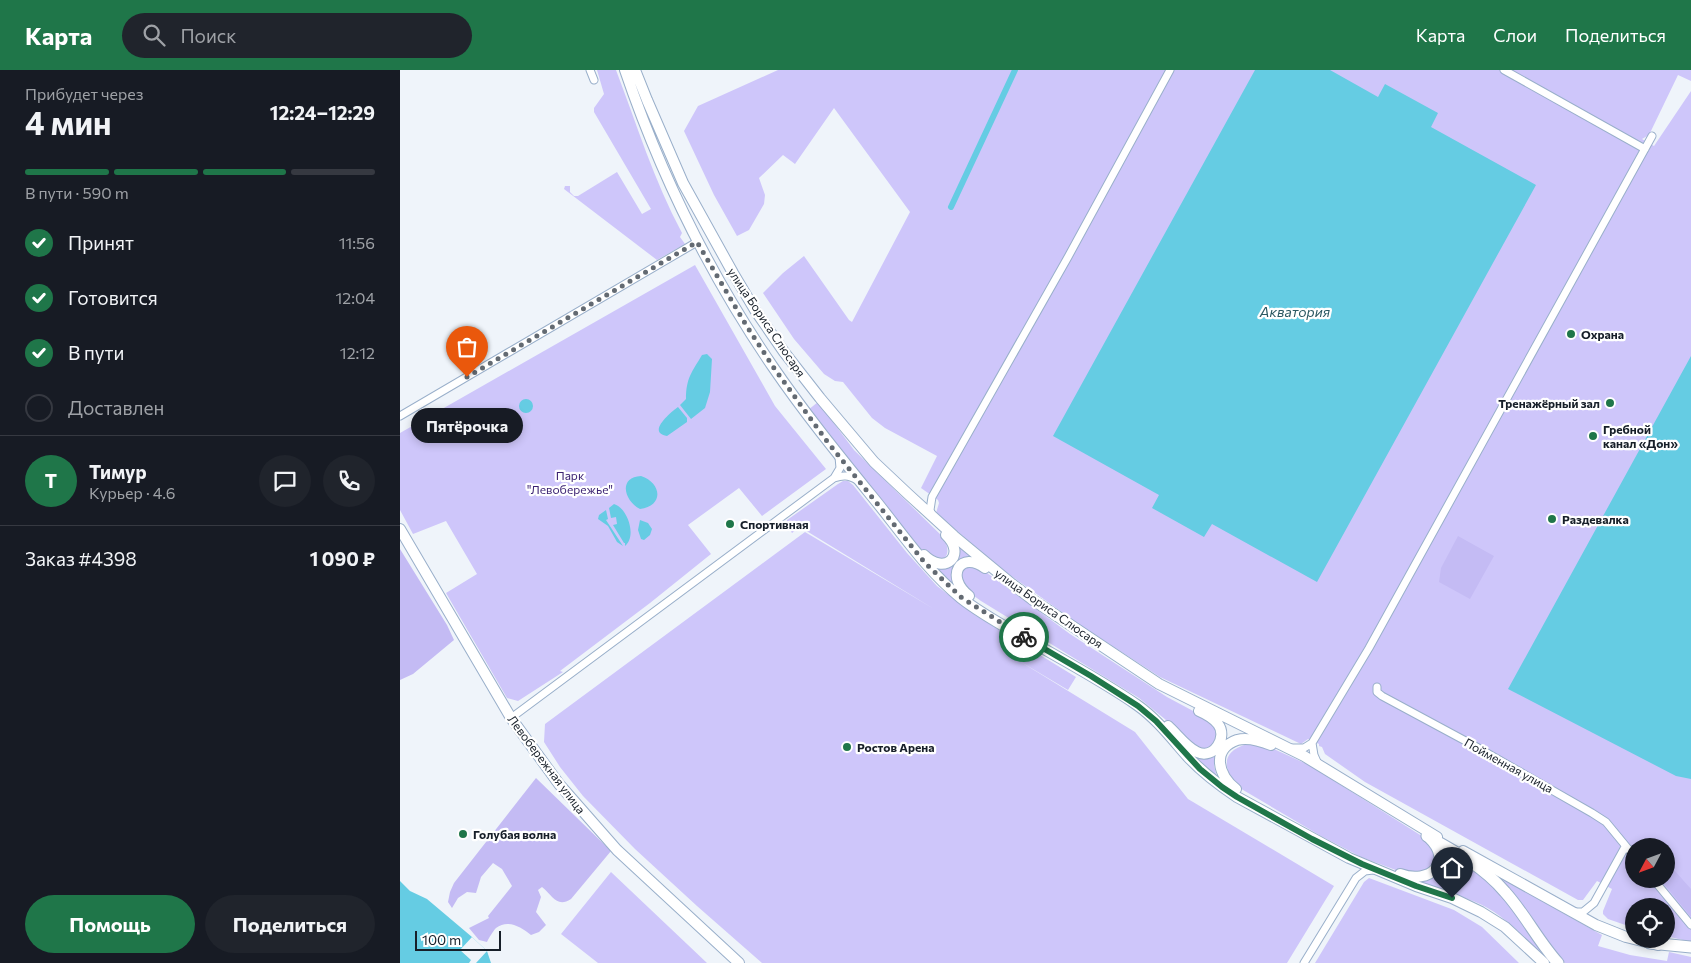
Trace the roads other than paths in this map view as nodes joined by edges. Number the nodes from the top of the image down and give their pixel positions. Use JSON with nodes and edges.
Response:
{"nodes":[{"id":1,"x":590,"y":70,"type":"edge"},
{"id":2,"x":625,"y":70,"type":"edge"},
{"id":3,"x":635,"y":70,"type":"edge"},
{"id":4,"x":1170,"y":70,"type":"edge"},
{"id":5,"x":1504,"y":70,"type":"edge"},
{"id":6,"x":594,"y":80,"type":"dead end"},
{"id":7,"x":1652,"y":136,"type":"dead end"},
{"id":8,"x":1645,"y":149,"type":"junction"},
{"id":9,"x":697,"y":242,"type":"junction"},
{"id":10,"x":400,"y":416,"type":"edge"},
{"id":11,"x":838,"y":454,"type":"junction"},
{"id":12,"x":834,"y":478,"type":"junction"},
{"id":13,"x":865,"y":487,"type":"junction"},
{"id":14,"x":932,"y":497,"type":"junction"},
{"id":15,"x":912,"y":498,"type":"junction"},
{"id":16,"x":930,"y":515,"type":"junction"},
{"id":17,"x":400,"y":529,"type":"edge"},
{"id":18,"x":901,"y":532,"type":"junction"},
{"id":19,"x":1012,"y":584,"type":"junction"},
{"id":20,"x":1000,"y":623,"type":"junction"},
{"id":21,"x":1159,"y":684,"type":"junction"},
{"id":22,"x":1377,"y":688,"type":"dead end"},
{"id":23,"x":1138,"y":706,"type":"junction"},
{"id":24,"x":511,"y":718,"type":"junction"},
{"id":25,"x":1312,"y":743,"type":"junction"},
{"id":26,"x":1290,"y":748,"type":"junction"},
{"id":27,"x":1304,"y":756,"type":"junction"},
{"id":28,"x":1318,"y":764,"type":"junction"},
{"id":29,"x":1398,"y":814,"type":"junction"},
{"id":30,"x":1276,"y":818,"type":"junction"},
{"id":31,"x":1427,"y":836,"type":"junction"},
{"id":32,"x":1625,"y":847,"type":"joint"},
{"id":33,"x":1373,"y":869,"type":"junction"},
{"id":34,"x":1660,"y":888,"type":"edge"},
{"id":35,"x":1594,"y":903,"type":"junction"},
{"id":36,"x":1569,"y":912,"type":"junction"},
{"id":37,"x":1691,"y":925,"type":"edge"},
{"id":38,"x":1603,"y":928,"type":"junction"},
{"id":39,"x":1625,"y":937,"type":"edge"},
{"id":40,"x":1675,"y":945,"type":"edge"},
{"id":41,"x":1691,"y":947,"type":"edge"},
{"id":42,"x":1673,"y":948,"type":"edge"},
{"id":43,"x":1691,"y":952,"type":"edge"},
{"id":44,"x":739,"y":963,"type":"edge"},
{"id":45,"x":1304,"y":963,"type":"edge"},
{"id":46,"x":1544,"y":963,"type":"edge"},
{"id":47,"x":1558,"y":963,"type":"edge"}],
"edges":[{"from":1,"to":6,"type":"street"},
{"from":2,"to":9,"type":"main road","name":"улица Бориса Слюсаря"},
{"from":3,"to":15,"type":"main road","name":"улица Бориса Слюсаря"},
{"from":4,"to":14,"type":"street"},
{"from":5,"to":8,"type":"street"},
{"from":7,"to":8,"type":"street"},
{"from":8,"to":25,"type":"street"},
{"from":9,"to":10,"type":"street"},
{"from":9,"to":11,"type":"main road","name":"улица Бориса Слюсаря"},
{"from":11,"to":12,"type":"street"},
{"from":11,"to":13,"type":"main road","name":"улица Бориса Слюсаря"},
{"from":12,"to":13,"type":"street"},
{"from":12,"to":24,"type":"street"},
{"from":13,"to":18,"type":"main road","name":"улица Бориса Слюсаря"},
{"from":14,"to":15,"type":"street"},
{"from":14,"to":16,"type":"street"},
{"from":15,"to":16,"type":"main road","name":"улица Бориса Слюсаря"},
{"from":16,"to":18,"type":"main road"},
{"from":16,"to":19,"type":"main road","name":"улица Бориса Слюсаря"},
{"from":17,"to":24,"type":"main road","name":"Левобережная улица"},
{"from":18,"to":20,"type":"main road","name":"улица Бориса Слюсаря"},
{"from":19,"to":20,"type":"main road"},
{"from":19,"to":21,"type":"main road","name":"улица Бориса Слюсаря"},
{"from":20,"to":23,"type":"main road","name":"улица Бориса Слюсаря"},
{"from":21,"to":23,"type":"main road"},
{"from":21,"to":26,"type":"main road","name":"улица Бориса Слюсаря"},
{"from":22,"to":32,"type":"street","name":"Пойменная улица"},
{"from":23,"to":30,"type":"main road","name":"улица Бориса Слюсаря"},
{"from":24,"to":44,"type":"main road","name":"Левобережная улица"},
{"from":25,"to":26,"type":"street"},
{"from":25,"to":28,"type":"street"},
{"from":26,"to":27,"type":"main road","name":"улица Бориса Слюсаря"},
{"from":27,"to":28,"type":"main road","name":"улица Бориса Слюсаря"},
{"from":27,"to":30,"type":"main road"},
{"from":28,"to":29,"type":"main road","name":"улица Бориса Слюсаря"},
{"from":29,"to":31,"type":"main road"},
{"from":29,"to":36,"type":"main road","name":"улица Бориса Слюсаря"},
{"from":30,"to":33,"type":"main road","name":"улица Бориса Слюсаря"},
{"from":31,"to":33,"type":"main road"},
{"from":31,"to":47,"type":"main road"},
{"from":32,"to":35,"type":"street"},
{"from":33,"to":45,"type":"street"},
{"from":33,"to":46,"type":"main road","name":"улица Бориса Слюсаря"},
{"from":34,"to":37,"type":"street"},
{"from":35,"to":36,"type":"street"},
{"from":35,"to":38,"type":"street"},
{"from":36,"to":38,"type":"main road","name":"улица Бориса Слюсаря"},
{"from":38,"to":39,"type":"main road","name":"улица Бориса Слюсаря"},
{"from":40,"to":41,"type":"main road"},
{"from":42,"to":43,"type":"main road","name":"улица Бориса Слюсаря"}]}
